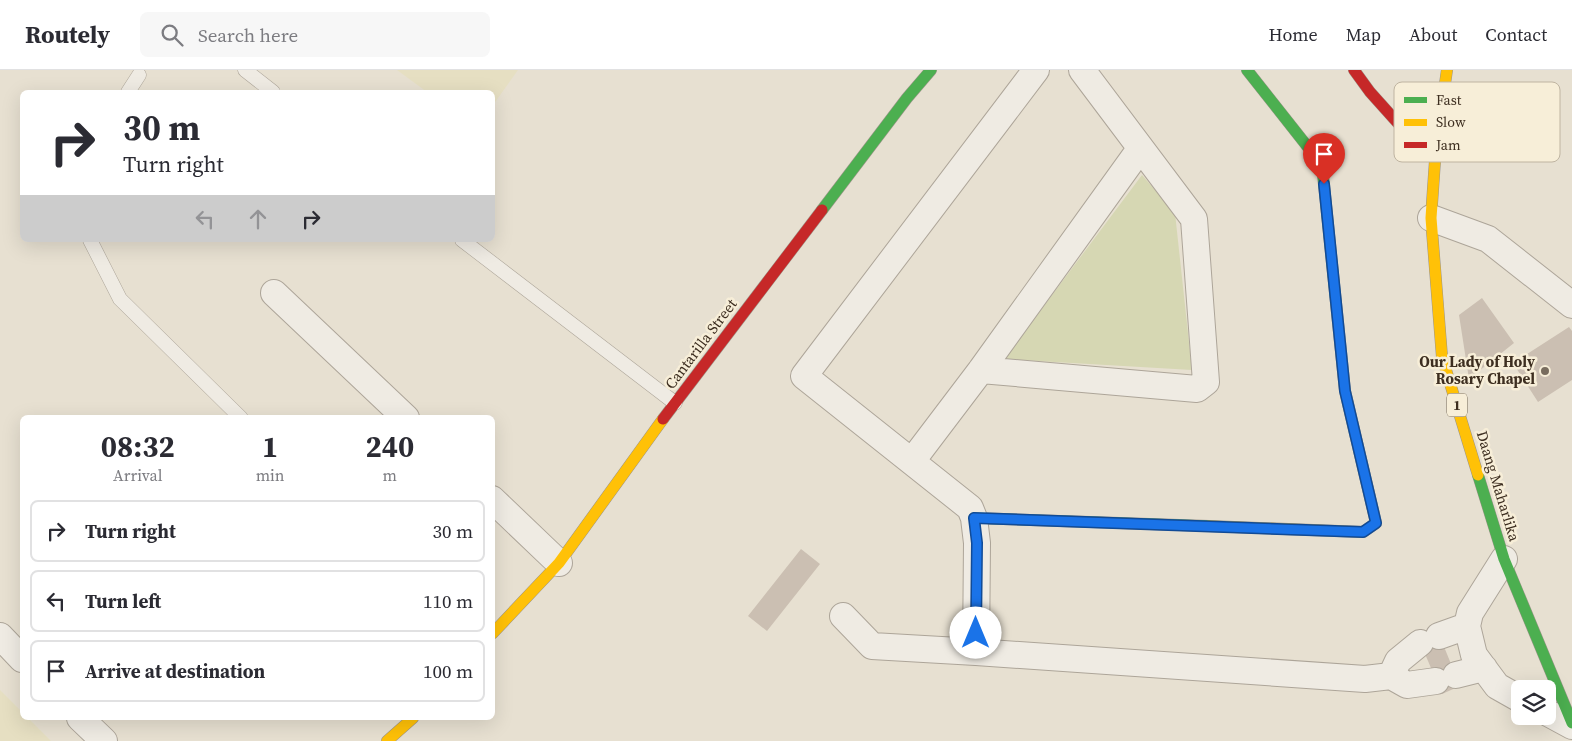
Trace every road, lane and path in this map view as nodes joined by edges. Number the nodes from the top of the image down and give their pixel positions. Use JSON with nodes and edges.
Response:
{"nodes":[{"id":1,"x":245,"y":70,"type":"edge"},
{"id":2,"x":931,"y":70,"type":"edge"},
{"id":3,"x":1036,"y":70,"type":"edge"},
{"id":4,"x":1082,"y":70,"type":"edge"},
{"id":5,"x":1247,"y":70,"type":"edge"},
{"id":6,"x":1354,"y":70,"type":"edge"},
{"id":7,"x":139,"y":75,"type":"dead end"},
{"id":8,"x":129,"y":90,"type":"edge"},
{"id":9,"x":271,"y":90,"type":"edge"},
{"id":10,"x":1394,"y":119,"type":"edge"},
{"id":11,"x":1140,"y":149,"type":"junction"},
{"id":12,"x":1435,"y":162,"type":"edge"},
{"id":13,"x":1431,"y":218,"type":"junction"},
{"id":14,"x":91,"y":242,"type":"edge"},
{"id":15,"x":465,"y":242,"type":"edge"},
{"id":16,"x":274,"y":293,"type":"dead end"},
{"id":17,"x":1572,"y":305,"type":"edge"},
{"id":18,"x":981,"y":370,"type":"junction"},
{"id":19,"x":675,"y":403,"type":"junction"},
{"id":20,"x":238,"y":415,"type":"edge"},
{"id":21,"x":403,"y":415,"type":"edge"},
{"id":22,"x":912,"y":461,"type":"junction"},
{"id":23,"x":495,"y":503,"type":"edge"},
{"id":24,"x":974,"y":518,"type":"junction"},
{"id":25,"x":1504,"y":559,"type":"junction"},
{"id":26,"x":559,"y":563,"type":"junction"},
{"id":27,"x":843,"y":616,"type":"dead end"},
{"id":28,"x":1468,"y":626,"type":"junction"},
{"id":29,"x":495,"y":631,"type":"edge"},
{"id":30,"x":0,"y":636,"type":"edge"},
{"id":31,"x":976,"y":652,"type":"junction"},
{"id":32,"x":20,"y":657,"type":"edge"},
{"id":33,"x":1484,"y":668,"type":"junction"},
{"id":34,"x":1391,"y":676,"type":"junction"},
{"id":35,"x":1511,"y":694,"type":"edge"},
{"id":36,"x":1556,"y":717,"type":"edge"},
{"id":37,"x":82,"y":720,"type":"edge"},
{"id":38,"x":411,"y":720,"type":"edge"},
{"id":39,"x":1572,"y":723,"type":"edge"},
{"id":40,"x":1572,"y":726,"type":"edge"},
{"id":41,"x":104,"y":741,"type":"edge"},
{"id":42,"x":387,"y":741,"type":"edge"}],
"edges":[{"from":1,"to":9,"type":"lane"},
{"from":2,"to":19,"type":"main road","name":"Cantarilla Street"},
{"from":3,"to":22,"type":"street"},
{"from":4,"to":11,"type":"street"},
{"from":5,"to":24,"type":"main road"},
{"from":6,"to":10,"type":"main road"},
{"from":7,"to":8,"type":"lane"},
{"from":11,"to":18,"type":"street"},
{"from":11,"to":18,"type":"street"},
{"from":12,"to":13,"type":"main road","name":"Daang Maharlika","number":"1"},
{"from":13,"to":17,"type":"street"},
{"from":13,"to":25,"type":"main road","name":"Daang Maharlika","number":"1"},
{"from":14,"to":20,"type":"lane"},
{"from":15,"to":19,"type":"lane"},
{"from":16,"to":21,"type":"street"},
{"from":18,"to":22,"type":"street"},
{"from":19,"to":26,"type":"main road","name":"Cantarilla Street"},
{"from":22,"to":24,"type":"street"},
{"from":23,"to":26,"type":"street"},
{"from":24,"to":31,"type":"street"},
{"from":25,"to":28,"type":"street"},
{"from":25,"to":39,"type":"main road","name":"Daang Maharlika","number":"1"},
{"from":26,"to":29,"type":"main road","name":"Cantarilla Street"},
{"from":27,"to":31,"type":"street"},
{"from":28,"to":33,"type":"street"},
{"from":28,"to":34,"type":"street"},
{"from":30,"to":32,"type":"street"},
{"from":31,"to":34,"type":"street"},
{"from":33,"to":34,"type":"street"},
{"from":33,"to":35,"type":"street"},
{"from":36,"to":40,"type":"street"},
{"from":37,"to":41,"type":"street"},
{"from":38,"to":42,"type":"main road"}]}
